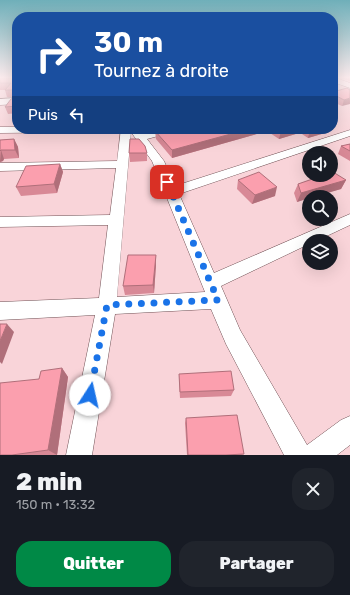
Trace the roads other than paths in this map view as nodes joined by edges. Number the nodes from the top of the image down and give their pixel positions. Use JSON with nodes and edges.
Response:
{"nodes":[{"id":1,"x":0,"y":102,"type":"edge"},
{"id":2,"x":12,"y":102,"type":"edge"},
{"id":3,"x":0,"y":130,"type":"edge"},
{"id":4,"x":12,"y":130,"type":"edge"},
{"id":5,"x":350,"y":133,"type":"edge"},
{"id":6,"x":132,"y":134,"type":"edge"},
{"id":7,"x":135,"y":134,"type":"edge"},
{"id":8,"x":121,"y":164,"type":"junction"},
{"id":9,"x":0,"y":167,"type":"edge"},
{"id":10,"x":171,"y":192,"type":"junction"},
{"id":11,"x":350,"y":219,"type":"edge"},
{"id":12,"x":116,"y":220,"type":"junction"},
{"id":13,"x":0,"y":222,"type":"edge"},
{"id":14,"x":210,"y":283,"type":"junction"},
{"id":15,"x":218,"y":300,"type":"junction"},
{"id":16,"x":107,"y":305,"type":"junction"},
{"id":17,"x":0,"y":310,"type":"edge"},
{"id":18,"x":350,"y":429,"type":"edge"},
{"id":19,"x":79,"y":455,"type":"edge"},
{"id":20,"x":298,"y":455,"type":"edge"},
{"id":21,"x":316,"y":455,"type":"edge"}],
"edges":[{"from":1,"to":2,"type":"street"},
{"from":3,"to":4,"type":"street"},
{"from":5,"to":10,"type":"street"},
{"from":6,"to":8,"type":"street"},
{"from":7,"to":10,"type":"street"},
{"from":8,"to":9,"type":"street"},
{"from":8,"to":12,"type":"street"},
{"from":10,"to":14,"type":"street"},
{"from":11,"to":14,"type":"street"},
{"from":12,"to":13,"type":"street"},
{"from":12,"to":16,"type":"street"},
{"from":14,"to":15,"type":"street"},
{"from":15,"to":16,"type":"street"},
{"from":15,"to":20,"type":"street"},
{"from":16,"to":17,"type":"street"},
{"from":16,"to":19,"type":"street"},
{"from":18,"to":21,"type":"street"}]}
